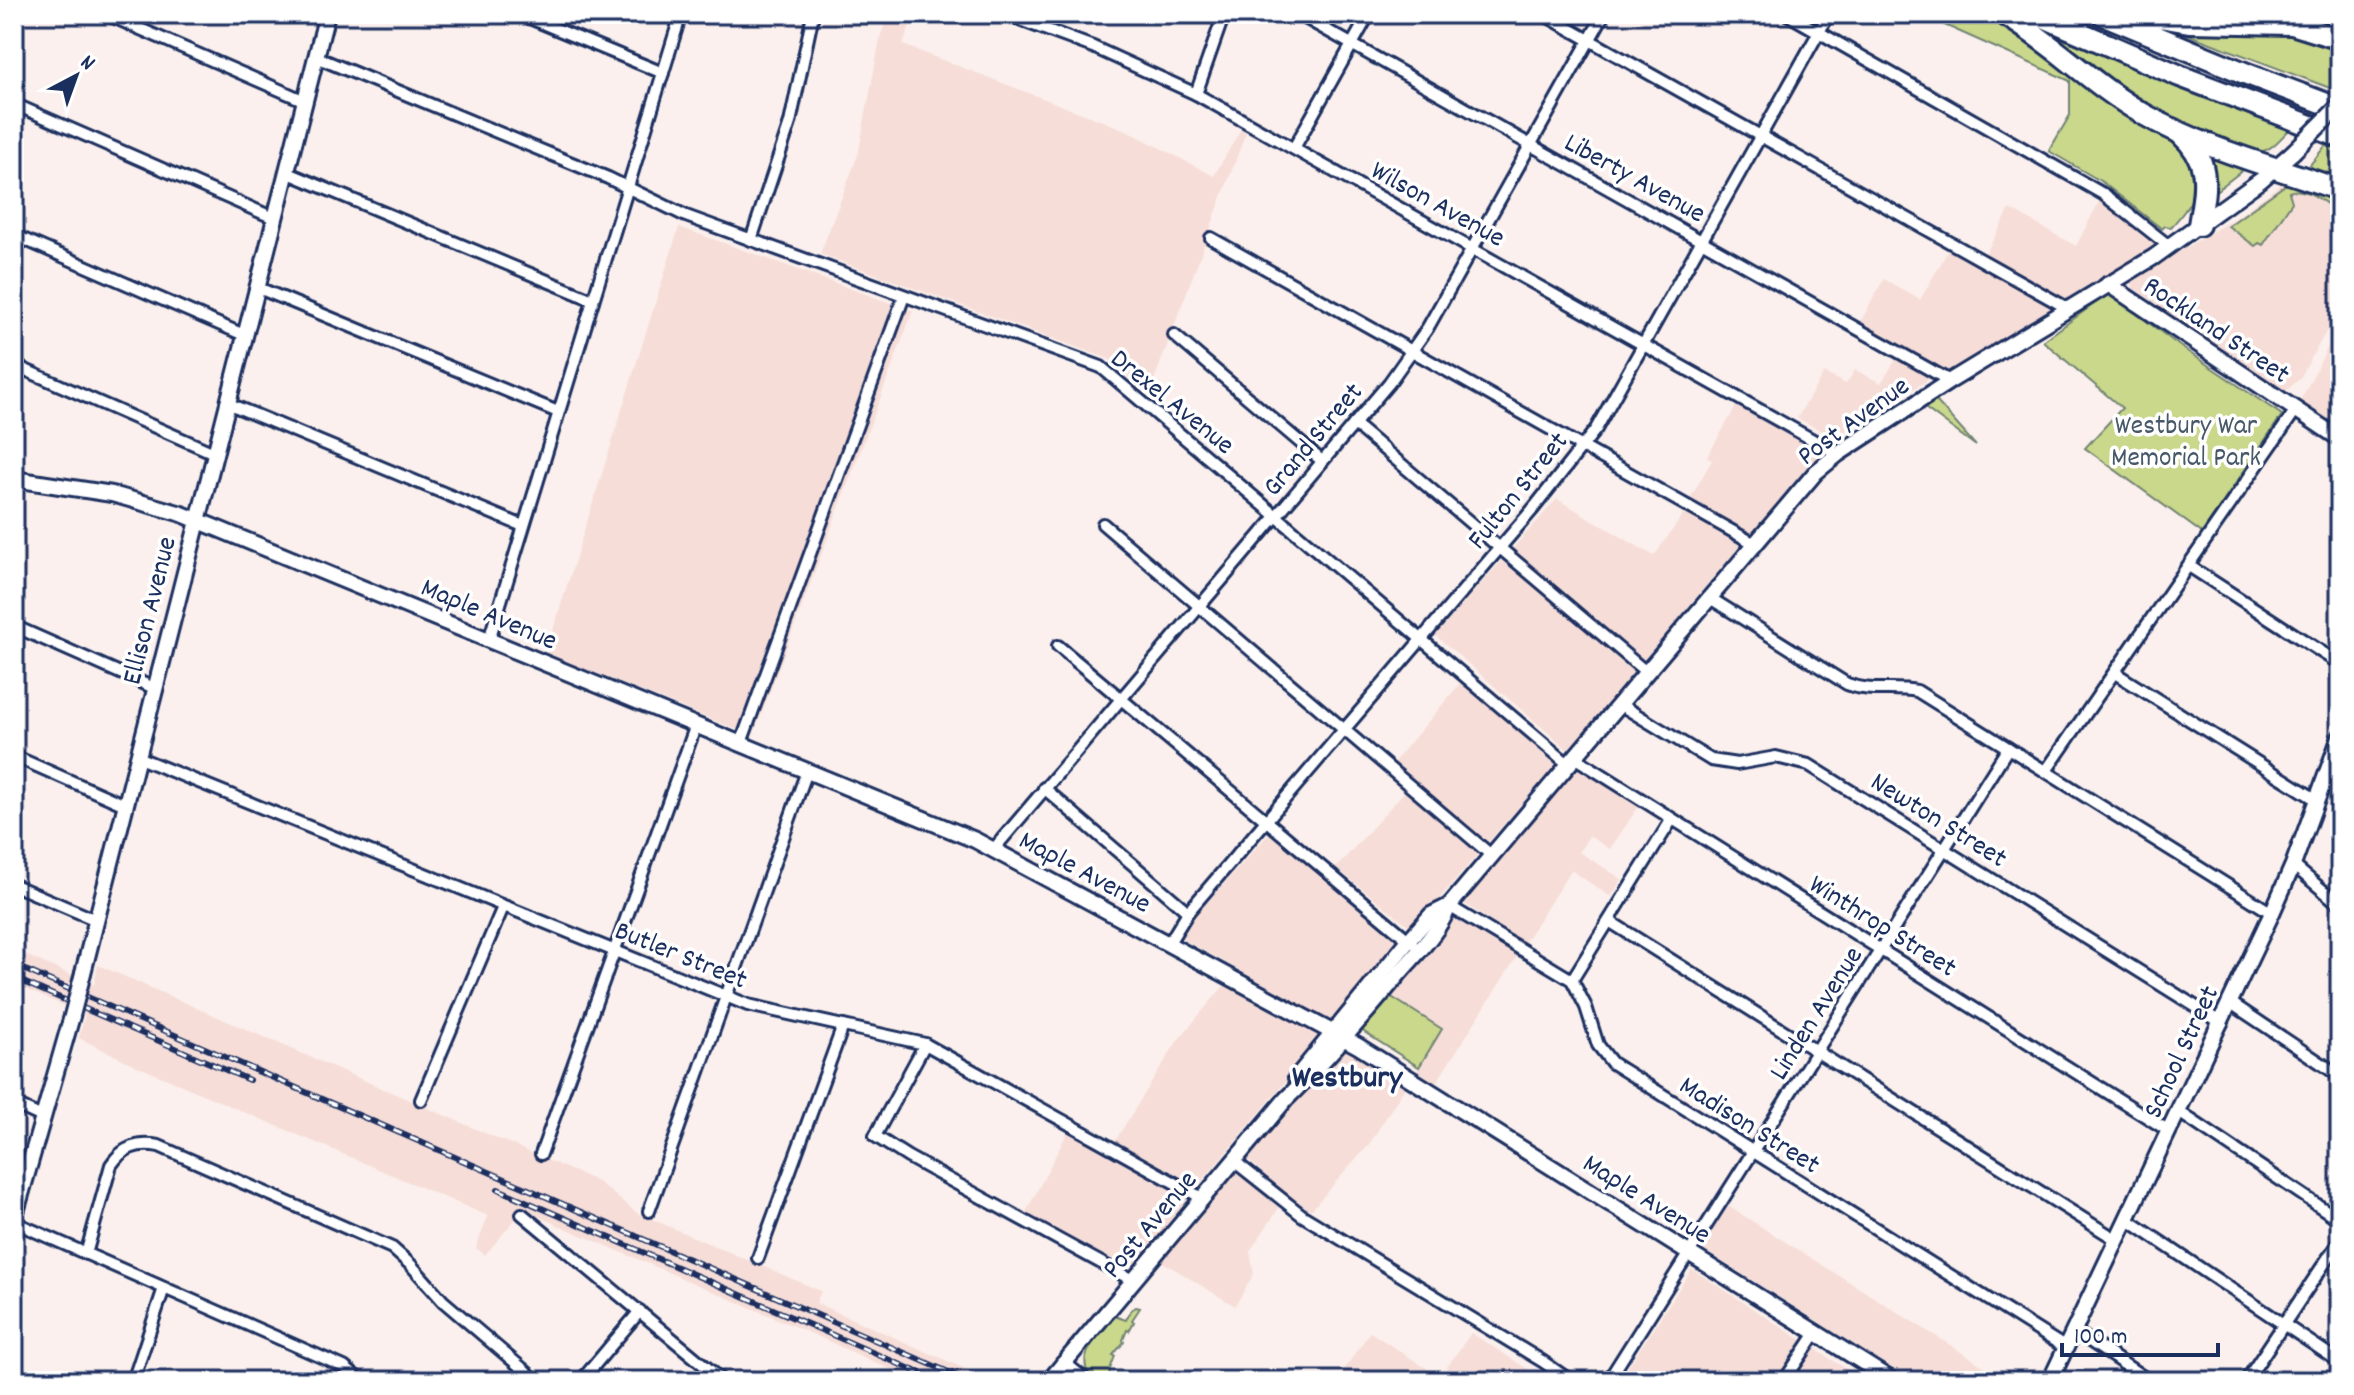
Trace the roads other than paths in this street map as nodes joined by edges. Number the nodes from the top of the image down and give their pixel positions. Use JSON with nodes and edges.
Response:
{"nodes":[{"id":1,"x":106,"y":14,"type":"edge"},
{"id":2,"x":327,"y":14,"type":"edge"},
{"id":3,"x":520,"y":14,"type":"edge"},
{"id":4,"x":681,"y":14,"type":"edge"},
{"id":5,"x":813,"y":14,"type":"edge"},
{"id":6,"x":1004,"y":14,"type":"edge"},
{"id":7,"x":1224,"y":14,"type":"edge"},
{"id":8,"x":1298,"y":14,"type":"edge"},
{"id":9,"x":1369,"y":14,"type":"edge"},
{"id":10,"x":1543,"y":14,"type":"edge"},
{"id":11,"x":1604,"y":14,"type":"edge"},
{"id":12,"x":1787,"y":14,"type":"edge"},
{"id":13,"x":1829,"y":14,"type":"edge"},
{"id":14,"x":2004,"y":14,"type":"edge"},
{"id":15,"x":2037,"y":14,"type":"edge"},
{"id":16,"x":2102,"y":14,"type":"edge"},
{"id":17,"x":2142,"y":14,"type":"edge"},
{"id":18,"x":1819,"y":32,"type":"junction"},
{"id":19,"x":2340,"y":39,"type":"edge"},
{"id":20,"x":1590,"y":40,"type":"junction"},
{"id":21,"x":1352,"y":43,"type":"junction"},
{"id":22,"x":316,"y":57,"type":"junction"},
{"id":23,"x":663,"y":73,"type":"junction"},
{"id":24,"x":1196,"y":94,"type":"junction"},
{"id":25,"x":305,"y":101,"type":"junction"},
{"id":26,"x":14,"y":104,"type":"edge"},
{"id":27,"x":2340,"y":107,"type":"edge"},
{"id":28,"x":2178,"y":131,"type":"junction"},
{"id":29,"x":1761,"y":136,"type":"junction"},
{"id":30,"x":2340,"y":137,"type":"edge"},
{"id":31,"x":1531,"y":144,"type":"junction"},
{"id":32,"x":1294,"y":148,"type":"junction"},
{"id":33,"x":2276,"y":168,"type":"junction"},
{"id":34,"x":286,"y":172,"type":"junction"},
{"id":35,"x":628,"y":188,"type":"junction"},
{"id":36,"x":2340,"y":190,"type":"edge"},
{"id":37,"x":274,"y":218,"type":"junction"},
{"id":38,"x":2199,"y":225,"type":"junction"},
{"id":39,"x":14,"y":235,"type":"edge"},
{"id":40,"x":1211,"y":238,"type":"dead end"},
{"id":41,"x":751,"y":240,"type":"junction"},
{"id":42,"x":1702,"y":240,"type":"junction"},
{"id":43,"x":2169,"y":246,"type":"junction"},
{"id":44,"x":1472,"y":248,"type":"junction"},
{"id":45,"x":2108,"y":284,"type":"junction"},
{"id":46,"x":256,"y":287,"type":"junction"},
{"id":47,"x":904,"y":296,"type":"junction"},
{"id":48,"x":593,"y":300,"type":"junction"},
{"id":49,"x":2067,"y":308,"type":"junction"},
{"id":50,"x":244,"y":335,"type":"junction"},
{"id":51,"x":1174,"y":335,"type":"dead end"},
{"id":52,"x":1643,"y":345,"type":"junction"},
{"id":53,"x":1411,"y":351,"type":"junction"},
{"id":54,"x":14,"y":365,"type":"edge"},
{"id":55,"x":1950,"y":381,"type":"junction"},
{"id":56,"x":227,"y":403,"type":"junction"},
{"id":57,"x":2295,"y":411,"type":"junction"},
{"id":58,"x":558,"y":412,"type":"junction"},
{"id":59,"x":1354,"y":424,"type":"junction"},
{"id":60,"x":2340,"y":439,"type":"edge"},
{"id":61,"x":1582,"y":446,"type":"junction"},
{"id":62,"x":214,"y":453,"type":"junction"},
{"id":63,"x":1838,"y":454,"type":"junction"},
{"id":64,"x":1322,"y":461,"type":"junction"},
{"id":65,"x":14,"y":479,"type":"edge"},
{"id":66,"x":1276,"y":515,"type":"junction"},
{"id":67,"x":197,"y":521,"type":"junction"},
{"id":68,"x":1103,"y":524,"type":"dead end"},
{"id":69,"x":523,"y":526,"type":"junction"},
{"id":70,"x":1755,"y":544,"type":"junction"},
{"id":71,"x":1500,"y":548,"type":"junction"},
{"id":72,"x":2189,"y":566,"type":"junction"},
{"id":73,"x":1710,"y":598,"type":"junction"},
{"id":74,"x":1199,"y":606,"type":"junction"},
{"id":75,"x":14,"y":626,"type":"edge"},
{"id":76,"x":1422,"y":639,"type":"junction"},
{"id":77,"x":489,"y":640,"type":"junction"},
{"id":78,"x":1058,"y":646,"type":"dead end"},
{"id":79,"x":2340,"y":664,"type":"edge"},
{"id":80,"x":1646,"y":672,"type":"junction"},
{"id":81,"x":2115,"y":673,"type":"junction"},
{"id":82,"x":154,"y":688,"type":"junction"},
{"id":83,"x":1121,"y":698,"type":"junction"},
{"id":84,"x":1619,"y":704,"type":"junction"},
{"id":85,"x":696,"y":725,"type":"junction"},
{"id":86,"x":1344,"y":730,"type":"junction"},
{"id":87,"x":2339,"y":742,"type":"edge"},
{"id":88,"x":741,"y":743,"type":"junction"},
{"id":89,"x":2008,"y":748,"type":"junction"},
{"id":90,"x":14,"y":756,"type":"edge"},
{"id":91,"x":137,"y":757,"type":"junction"},
{"id":92,"x":1571,"y":761,"type":"junction"},
{"id":93,"x":807,"y":771,"type":"junction"},
{"id":94,"x":2046,"y":771,"type":"junction"},
{"id":95,"x":1044,"y":788,"type":"junction"},
{"id":96,"x":2317,"y":800,"type":"junction"},
{"id":97,"x":125,"y":805,"type":"junction"},
{"id":98,"x":1672,"y":819,"type":"junction"},
{"id":99,"x":1267,"y":821,"type":"junction"},
{"id":100,"x":1944,"y":849,"type":"junction"},
{"id":101,"x":993,"y":850,"type":"junction"},
{"id":102,"x":1491,"y":855,"type":"junction"},
{"id":103,"x":2293,"y":865,"type":"junction"},
{"id":104,"x":14,"y":885,"type":"edge"},
{"id":105,"x":2340,"y":905,"type":"edge"},
{"id":106,"x":1449,"y":906,"type":"junction"},
{"id":107,"x":503,"y":907,"type":"junction"},
{"id":108,"x":1188,"y":912,"type":"junction"},
{"id":109,"x":2272,"y":913,"type":"junction"},
{"id":110,"x":96,"y":920,"type":"junction"},
{"id":111,"x":1609,"y":921,"type":"junction"},
{"id":112,"x":1169,"y":943,"type":"junction"},
{"id":113,"x":1414,"y":945,"type":"junction"},
{"id":114,"x":1881,"y":950,"type":"junction"},
{"id":115,"x":615,"y":952,"type":"junction"},
{"id":116,"x":1572,"y":980,"type":"junction"},
{"id":117,"x":726,"y":996,"type":"junction"},
{"id":118,"x":2231,"y":1003,"type":"junction"},
{"id":119,"x":2222,"y":1023,"type":"junction"},
{"id":120,"x":843,"y":1026,"type":"junction"},
{"id":121,"x":1339,"y":1035,"type":"junction"},
{"id":122,"x":925,"y":1044,"type":"junction"},
{"id":123,"x":1817,"y":1052,"type":"junction"},
{"id":124,"x":2340,"y":1076,"type":"edge"},
{"id":125,"x":421,"y":1100,"type":"dead end"},
{"id":126,"x":14,"y":1104,"type":"edge"},
{"id":127,"x":2179,"y":1112,"type":"junction"},
{"id":128,"x":42,"y":1117,"type":"junction"},
{"id":129,"x":2169,"y":1131,"type":"junction"},
{"id":130,"x":1754,"y":1153,"type":"junction"},
{"id":131,"x":541,"y":1154,"type":"dead end"},
{"id":132,"x":1234,"y":1161,"type":"junction"},
{"id":133,"x":1202,"y":1198,"type":"junction"},
{"id":134,"x":649,"y":1211,"type":"dead end"},
{"id":135,"x":522,"y":1214,"type":"dead end"},
{"id":136,"x":14,"y":1220,"type":"edge"},
{"id":137,"x":2128,"y":1220,"type":"junction"},
{"id":138,"x":2340,"y":1220,"type":"edge"},
{"id":139,"x":2117,"y":1240,"type":"junction"},
{"id":140,"x":2340,"y":1240,"type":"edge"},
{"id":141,"x":86,"y":1254,"type":"junction"},
{"id":142,"x":1690,"y":1254,"type":"junction"},
{"id":143,"x":758,"y":1258,"type":"dead end"},
{"id":144,"x":1134,"y":1281,"type":"junction"},
{"id":145,"x":164,"y":1288,"type":"junction"},
{"id":146,"x":640,"y":1311,"type":"junction"},
{"id":147,"x":2284,"y":1324,"type":"junction"},
{"id":148,"x":2075,"y":1331,"type":"junction"},
{"id":149,"x":1816,"y":1333,"type":"junction"},
{"id":150,"x":2066,"y":1348,"type":"junction"},
{"id":151,"x":2340,"y":1362,"type":"edge"},
{"id":152,"x":1063,"y":1364,"type":"junction"},
{"id":153,"x":133,"y":1381,"type":"edge"},
{"id":154,"x":361,"y":1381,"type":"edge"},
{"id":155,"x":537,"y":1381,"type":"edge"},
{"id":156,"x":581,"y":1381,"type":"edge"},
{"id":157,"x":723,"y":1381,"type":"edge"},
{"id":158,"x":1049,"y":1381,"type":"edge"},
{"id":159,"x":1084,"y":1381,"type":"edge"},
{"id":160,"x":1571,"y":1381,"type":"edge"},
{"id":161,"x":1608,"y":1381,"type":"edge"},
{"id":162,"x":1784,"y":1381,"type":"edge"},
{"id":163,"x":1893,"y":1381,"type":"edge"},
{"id":164,"x":2050,"y":1381,"type":"edge"},
{"id":165,"x":2149,"y":1381,"type":"edge"},
{"id":166,"x":2246,"y":1381,"type":"edge"}],
"edges":[{"from":1,"to":25,"type":"street"},
{"from":2,"to":22,"type":"main road","name":"Ellison Avenue"},
{"from":3,"to":23,"type":"street"},
{"from":4,"to":23,"type":"street"},
{"from":5,"to":41,"type":"street"},
{"from":6,"to":24,"type":"street","name":"Wilson Avenue"},
{"from":7,"to":24,"type":"street"},
{"from":8,"to":21,"type":"street","name":"Liberty Avenue"},
{"from":9,"to":21,"type":"street"},
{"from":10,"to":20,"type":"street"},
{"from":11,"to":20,"type":"street","name":"Grand Street"},
{"from":12,"to":18,"type":"street"},
{"from":13,"to":18,"type":"street","name":"Fulton Street"},
{"from":14,"to":28,"type":"highway"},
{"from":15,"to":30,"type":"highway"},
{"from":16,"to":27,"type":"highway"},
{"from":17,"to":19,"type":"highway"},
{"from":18,"to":29,"type":"street","name":"Fulton Street"},
{"from":18,"to":43,"type":"street"},
{"from":20,"to":29,"type":"street"},
{"from":20,"to":31,"type":"street","name":"Grand Street"},
{"from":21,"to":31,"type":"street","name":"Liberty Avenue"},
{"from":21,"to":32,"type":"street"},
{"from":22,"to":25,"type":"main road","name":"Ellison Avenue"},
{"from":22,"to":35,"type":"street","name":"Drexel Avenue"},
{"from":23,"to":35,"type":"street"},
{"from":24,"to":32,"type":"street","name":"Wilson Avenue"},
{"from":25,"to":34,"type":"main road","name":"Ellison Avenue"},
{"from":26,"to":37,"type":"street"},
{"from":27,"to":33,"type":"main road","name":"Post Avenue","bridge":true},
{"from":28,"to":33,"type":"highway"},
{"from":28,"to":38,"type":"highway"},
{"from":29,"to":42,"type":"street","name":"Fulton Street"},
{"from":29,"to":49,"type":"street"},
{"from":31,"to":42,"type":"street","name":"Liberty Avenue"},
{"from":31,"to":44,"type":"street","name":"Grand Street"},
{"from":32,"to":44,"type":"street","name":"Wilson Avenue"},
{"from":33,"to":36,"type":"highway"},
{"from":33,"to":38,"type":"main road","name":"Post Avenue"},
{"from":34,"to":37,"type":"main road","name":"Ellison Avenue"},
{"from":34,"to":48,"type":"street"},
{"from":35,"to":41,"type":"street","name":"Drexel Avenue"},
{"from":35,"to":48,"type":"street"},
{"from":37,"to":46,"type":"main road","name":"Ellison Avenue"},
{"from":38,"to":43,"type":"main road","name":"Post Avenue"},
{"from":39,"to":50,"type":"street"},
{"from":40,"to":53,"type":"street"},
{"from":41,"to":47,"type":"street","name":"Drexel Avenue"},
{"from":42,"to":52,"type":"street","name":"Fulton Street"},
{"from":42,"to":55,"type":"street","name":"Liberty Avenue"},
{"from":43,"to":45,"type":"main road","name":"Post Avenue"},
{"from":44,"to":52,"type":"street","name":"Wilson Avenue"},
{"from":44,"to":53,"type":"street","name":"Grand Street"},
{"from":45,"to":49,"type":"main road","name":"Post Avenue"},
{"from":45,"to":57,"type":"main road","name":"Rockland Street"},
{"from":46,"to":50,"type":"main road","name":"Ellison Avenue"},
{"from":46,"to":58,"type":"street"},
{"from":47,"to":66,"type":"street","name":"Drexel Avenue"},
{"from":47,"to":88,"type":"street"},
{"from":48,"to":58,"type":"street"},
{"from":49,"to":55,"type":"main road","name":"Post Avenue"},
{"from":50,"to":56,"type":"main road","name":"Ellison Avenue"},
{"from":51,"to":64,"type":"street"},
{"from":52,"to":61,"type":"street","name":"Fulton Street"},
{"from":52,"to":63,"type":"street","name":"Wilson Avenue"},
{"from":53,"to":59,"type":"street","name":"Grand Street"},
{"from":53,"to":61,"type":"street"},
{"from":54,"to":62,"type":"street"},
{"from":55,"to":63,"type":"main road","name":"Post Avenue"},
{"from":56,"to":62,"type":"main road","name":"Ellison Avenue"},
{"from":56,"to":69,"type":"street"},
{"from":57,"to":60,"type":"main road","name":"Rockland Street"},
{"from":57,"to":72,"type":"street"},
{"from":58,"to":69,"type":"street"},
{"from":59,"to":64,"type":"street","name":"Grand Street"},
{"from":59,"to":71,"type":"street"},
{"from":61,"to":70,"type":"street"},
{"from":61,"to":71,"type":"street","name":"Fulton Street"},
{"from":62,"to":67,"type":"main road","name":"Ellison Avenue"},
{"from":63,"to":70,"type":"main road","name":"Post Avenue"},
{"from":64,"to":66,"type":"street","name":"Grand Street"},
{"from":65,"to":67,"type":"main road","name":"Maple Avenue"},
{"from":66,"to":74,"type":"street","name":"Grand Street"},
{"from":66,"to":76,"type":"street","name":"Drexel Avenue"},
{"from":67,"to":77,"type":"main road","name":"Maple Avenue"},
{"from":67,"to":82,"type":"main road","name":"Ellison Avenue"},
{"from":68,"to":74,"type":"street"},
{"from":69,"to":77,"type":"street"},
{"from":70,"to":73,"type":"main road","name":"Post Avenue"},
{"from":71,"to":76,"type":"street","name":"Fulton Street"},
{"from":71,"to":80,"type":"street"},
{"from":72,"to":79,"type":"street"},
{"from":72,"to":81,"type":"street"},
{"from":73,"to":80,"type":"main road","name":"Post Avenue"},
{"from":73,"to":89,"type":"street"},
{"from":74,"to":83,"type":"street","name":"Grand Street"},
{"from":74,"to":86,"type":"street"},
{"from":75,"to":82,"type":"street"},
{"from":76,"to":86,"type":"street","name":"Fulton Street"},
{"from":76,"to":92,"type":"street","name":"Drexel Avenue"},
{"from":77,"to":85,"type":"main road","name":"Maple Avenue"},
{"from":78,"to":83,"type":"street"},
{"from":80,"to":84,"type":"main road","name":"Post Avenue"},
{"from":81,"to":94,"type":"street"},
{"from":81,"to":96,"type":"street"},
{"from":82,"to":91,"type":"main road","name":"Ellison Avenue"},
{"from":83,"to":95,"type":"street","name":"Grand Street"},
{"from":83,"to":99,"type":"street"},
{"from":84,"to":92,"type":"main road","name":"Post Avenue"},
{"from":84,"to":100,"type":"street","name":"Newton Street"},
{"from":85,"to":88,"type":"main road","name":"Maple Avenue"},
{"from":85,"to":115,"type":"street"},
{"from":86,"to":99,"type":"street","name":"Fulton Street"},
{"from":86,"to":102,"type":"street"},
{"from":87,"to":96,"type":"main road","name":"School Street"},
{"from":88,"to":93,"type":"main road","name":"Maple Avenue"},
{"from":89,"to":94,"type":"street"},
{"from":89,"to":100,"type":"street","name":"Linden Avenue"},
{"from":90,"to":97,"type":"street"},
{"from":91,"to":97,"type":"main road","name":"Ellison Avenue"},
{"from":91,"to":107,"type":"street","name":"Butler Street"},
{"from":92,"to":98,"type":"street","name":"Winthrop Street"},
{"from":92,"to":102,"type":"main road","name":"Post Avenue"},
{"from":93,"to":101,"type":"main road","name":"Maple Avenue"},
{"from":93,"to":117,"type":"street"},
{"from":94,"to":109,"type":"street"},
{"from":95,"to":101,"type":"street","name":"Grand Street"},
{"from":95,"to":108,"type":"street"},
{"from":96,"to":103,"type":"main road","name":"School Street"},
{"from":97,"to":110,"type":"main road","name":"Ellison Avenue"},
{"from":98,"to":111,"type":"street"},
{"from":98,"to":114,"type":"street","name":"Winthrop Street"},
{"from":99,"to":108,"type":"street","name":"Fulton Street"},
{"from":99,"to":113,"type":"street"},
{"from":100,"to":114,"type":"street","name":"Linden Avenue"},
{"from":100,"to":119,"type":"street","name":"Newton Street"},
{"from":101,"to":112,"type":"main road","name":"Maple Avenue"},
{"from":102,"to":106,"type":"main road","name":"Post Avenue"},
{"from":103,"to":105,"type":"street"},
{"from":103,"to":109,"type":"main road","name":"School Street"},
{"from":104,"to":110,"type":"street"},
{"from":106,"to":113,"type":"main road","name":"Post Avenue"},
{"from":106,"to":116,"type":"street"},
{"from":107,"to":115,"type":"street","name":"Butler Street"},
{"from":107,"to":125,"type":"street"},
{"from":108,"to":112,"type":"street","name":"Fulton Street"},
{"from":109,"to":118,"type":"main road","name":"School Street"},
{"from":110,"to":128,"type":"main road","name":"Ellison Avenue","bridge":true},
{"from":111,"to":116,"type":"street"},
{"from":111,"to":123,"type":"street"},
{"from":112,"to":121,"type":"main road","name":"Maple Avenue"},
{"from":113,"to":121,"type":"main road","name":"Post Avenue"},
{"from":114,"to":123,"type":"street","name":"Linden Avenue"},
{"from":114,"to":129,"type":"street","name":"Winthrop Street"},
{"from":115,"to":117,"type":"street","name":"Butler Street"},
{"from":115,"to":131,"type":"street"},
{"from":116,"to":130,"type":"street","name":"Madison Street"},
{"from":117,"to":120,"type":"street","name":"Butler Street"},
{"from":117,"to":134,"type":"street"},
{"from":118,"to":119,"type":"main road","name":"School Street"},
{"from":118,"to":124,"type":"street"},
{"from":119,"to":127,"type":"main road","name":"School Street"},
{"from":120,"to":122,"type":"street","name":"Butler Street"},
{"from":120,"to":143,"type":"street"},
{"from":121,"to":132,"type":"main road","name":"Post Avenue"},
{"from":121,"to":142,"type":"main road","name":"Maple Avenue"},
{"from":122,"to":133,"type":"street","name":"Butler Street"},
{"from":122,"to":144,"type":"street"},
{"from":123,"to":130,"type":"street","name":"Linden Avenue"},
{"from":123,"to":139,"type":"street"},
{"from":126,"to":128,"type":"street"},
{"from":127,"to":129,"type":"main road","name":"School Street"},
{"from":127,"to":138,"type":"street"},
{"from":128,"to":136,"type":"main road","name":"Ellison Avenue"},
{"from":129,"to":137,"type":"main road","name":"School Street"},
{"from":130,"to":142,"type":"street","name":"Linden Avenue"},
{"from":130,"to":150,"type":"street","name":"Madison Street"},
{"from":132,"to":133,"type":"main road","name":"Post Avenue"},
{"from":132,"to":160,"type":"street"},
{"from":133,"to":144,"type":"main road","name":"Post Avenue"},
{"from":135,"to":146,"type":"street"},
{"from":136,"to":141,"type":"street"},
{"from":137,"to":139,"type":"main road","name":"School Street"},
{"from":137,"to":147,"type":"street"},
{"from":139,"to":148,"type":"main road","name":"School Street"},
{"from":140,"to":147,"type":"street"},
{"from":141,"to":145,"type":"street"},
{"from":141,"to":155,"type":"street"},
{"from":142,"to":149,"type":"main road","name":"Maple Avenue"},
{"from":142,"to":161,"type":"street","name":"Linden Avenue"},
{"from":144,"to":152,"type":"main road","name":"Post Avenue"},
{"from":145,"to":153,"type":"street"},
{"from":145,"to":154,"type":"street"},
{"from":146,"to":156,"type":"street"},
{"from":146,"to":157,"type":"street"},
{"from":147,"to":151,"type":"street"},
{"from":147,"to":166,"type":"street"},
{"from":148,"to":150,"type":"main road","name":"School Street"},
{"from":148,"to":165,"type":"street"},
{"from":149,"to":162,"type":"street"},
{"from":149,"to":163,"type":"main road","name":"Maple Avenue"},
{"from":150,"to":164,"type":"main road","name":"School Street"},
{"from":152,"to":158,"type":"main road","name":"Post Avenue"},
{"from":152,"to":159,"type":"main road"}]}
